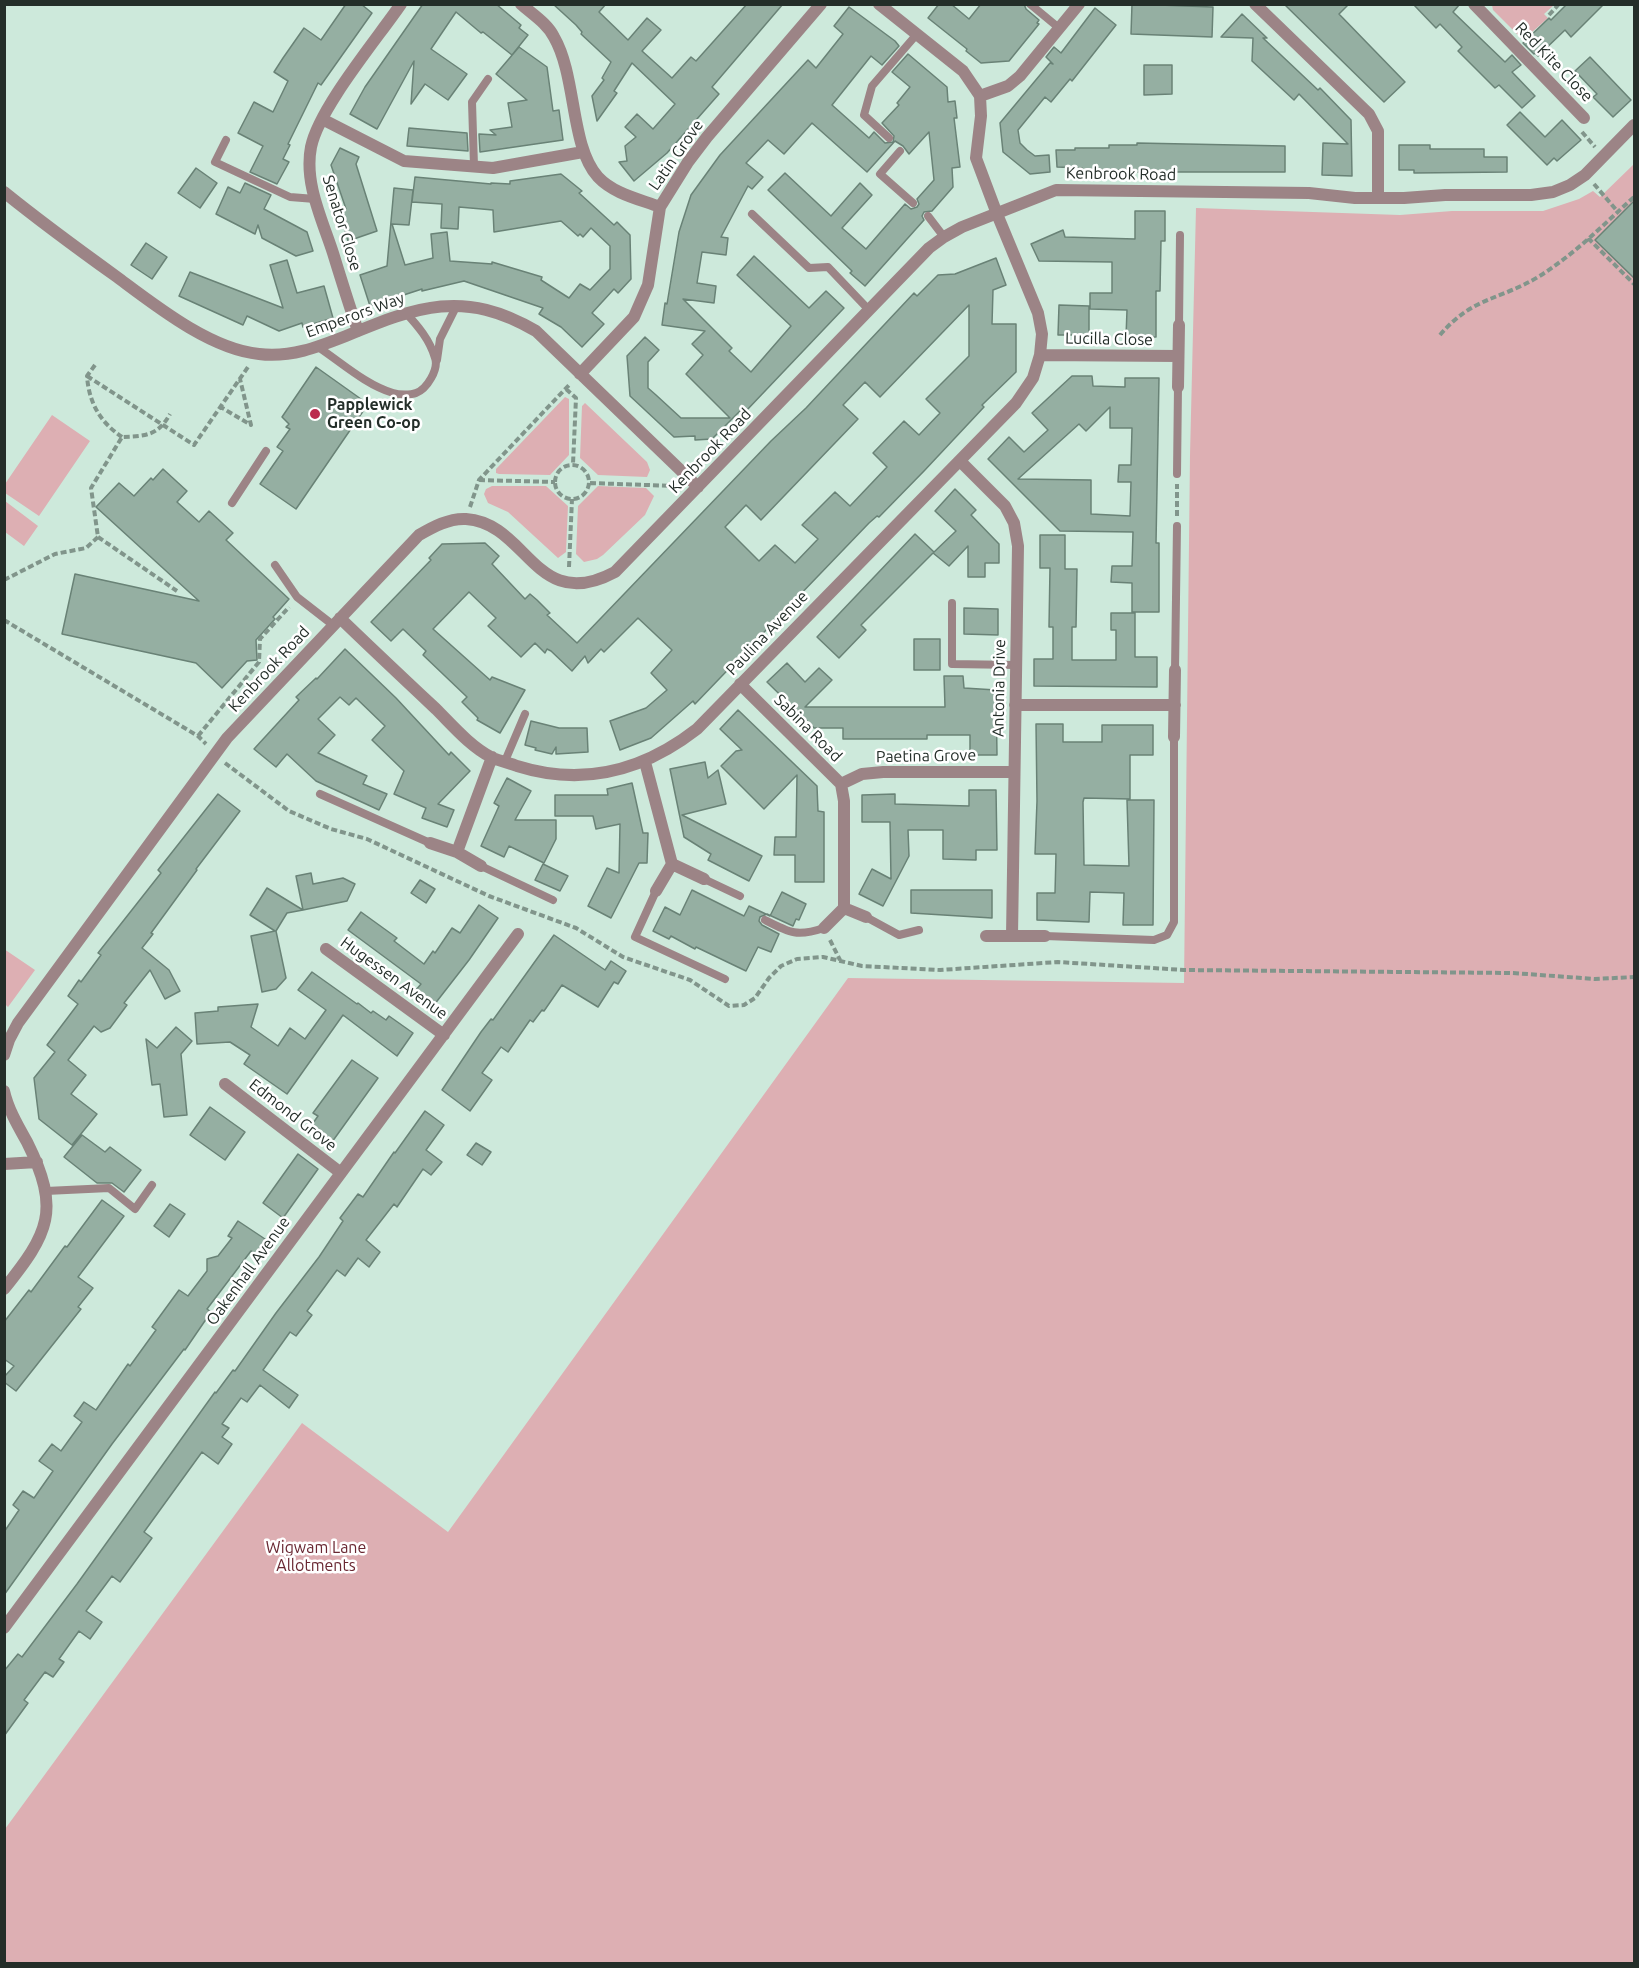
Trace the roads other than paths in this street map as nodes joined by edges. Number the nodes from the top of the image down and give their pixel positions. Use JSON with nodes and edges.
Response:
{"nodes":[{"id":1,"x":401,"y":4,"type":"edge"},
{"id":2,"x":521,"y":4,"type":"edge"},
{"id":3,"x":821,"y":4,"type":"edge"},
{"id":4,"x":879,"y":4,"type":"edge"},
{"id":5,"x":1030,"y":4,"type":"edge"},
{"id":6,"x":1079,"y":4,"type":"edge"},
{"id":7,"x":1255,"y":4,"type":"edge"},
{"id":8,"x":1474,"y":4,"type":"edge"},
{"id":9,"x":1059,"y":28,"type":"junction"},
{"id":10,"x":916,"y":34,"type":"junction"},
{"id":11,"x":488,"y":79,"type":"dead end"},
{"id":12,"x":980,"y":96,"type":"junction"},
{"id":13,"x":1584,"y":118,"type":"road end"},
{"id":14,"x":322,"y":119,"type":"junction"},
{"id":15,"x":1635,"y":124,"type":"edge"},
{"id":16,"x":889,"y":138,"type":"dead end"},
{"id":17,"x":226,"y":140,"type":"dead end"},
{"id":18,"x":900,"y":151,"type":"dead end"},
{"id":19,"x":583,"y":152,"type":"junction"},
{"id":20,"x":474,"y":166,"type":"junction"},
{"id":21,"x":4,"y":192,"type":"edge"},
{"id":22,"x":1378,"y":198,"type":"junction"},
{"id":23,"x":315,"y":199,"type":"junction"},
{"id":24,"x":913,"y":203,"type":"dead end"},
{"id":25,"x":660,"y":207,"type":"junction"},
{"id":26,"x":752,"y":213,"type":"dead end"},
{"id":27,"x":997,"y":214,"type":"junction"},
{"id":28,"x":928,"y":216,"type":"dead end"},
{"id":29,"x":1180,"y":235,"type":"dead end"},
{"id":30,"x":944,"y":237,"type":"junction"},
{"id":31,"x":457,"y":305,"type":"junction"},
{"id":32,"x":869,"y":310,"type":"junction"},
{"id":33,"x":405,"y":312,"type":"junction"},
{"id":34,"x":1179,"y":325,"type":"joint"},
{"id":35,"x":358,"y":331,"type":"junction"},
{"id":36,"x":318,"y":347,"type":"junction"},
{"id":37,"x":1040,"y":355,"type":"junction"},
{"id":38,"x":1178,"y":356,"type":"junction"},
{"id":39,"x":437,"y":361,"type":"junction"},
{"id":40,"x":580,"y":374,"type":"junction"},
{"id":41,"x":1178,"y":387,"type":"joint"},
{"id":42,"x":266,"y":451,"type":"dead end"},
{"id":43,"x":960,"y":461,"type":"junction"},
{"id":44,"x":1177,"y":474,"type":"road end"},
{"id":45,"x":698,"y":487,"type":"junction"},
{"id":46,"x":232,"y":503,"type":"dead end"},
{"id":47,"x":1177,"y":526,"type":"road end"},
{"id":48,"x":275,"y":565,"type":"dead end"},
{"id":49,"x":952,"y":603,"type":"dead end"},
{"id":50,"x":336,"y":622,"type":"junction"},
{"id":51,"x":1016,"y":665,"type":"junction"},
{"id":52,"x":1175,"y":670,"type":"joint"},
{"id":53,"x":740,"y":684,"type":"junction"},
{"id":54,"x":1015,"y":705,"type":"junction"},
{"id":55,"x":1175,"y":705,"type":"junction"},
{"id":56,"x":525,"y":714,"type":"dead end"},
{"id":57,"x":1174,"y":737,"type":"joint"},
{"id":58,"x":492,"y":757,"type":"junction"},
{"id":59,"x":505,"y":761,"type":"junction"},
{"id":60,"x":645,"y":762,"type":"junction"},
{"id":61,"x":1014,"y":772,"type":"junction"},
{"id":62,"x":841,"y":784,"type":"junction"},
{"id":63,"x":320,"y":794,"type":"dead end"},
{"id":64,"x":430,"y":843,"type":"joint"},
{"id":65,"x":457,"y":852,"type":"junction"},
{"id":66,"x":672,"y":864,"type":"junction"},
{"id":67,"x":481,"y":866,"type":"joint"},
{"id":68,"x":704,"y":879,"type":"joint"},
{"id":69,"x":656,"y":891,"type":"joint"},
{"id":70,"x":740,"y":896,"type":"dead end"},
{"id":71,"x":553,"y":900,"type":"dead end"},
{"id":72,"x":844,"y":908,"type":"junction"},
{"id":73,"x":866,"y":917,"type":"joint"},
{"id":74,"x":765,"y":920,"type":"dead end"},
{"id":75,"x":824,"y":928,"type":"joint"},
{"id":76,"x":919,"y":930,"type":"dead end"},
{"id":77,"x":518,"y":934,"type":"dead end"},
{"id":78,"x":986,"y":936,"type":"dead end"},
{"id":79,"x":1012,"y":936,"type":"junction"},
{"id":80,"x":1045,"y":936,"type":"joint"},
{"id":81,"x":326,"y":949,"type":"dead end"},
{"id":82,"x":725,"y":979,"type":"dead end"},
{"id":83,"x":444,"y":1035,"type":"junction"},
{"id":84,"x":4,"y":1055,"type":"edge"},
{"id":85,"x":225,"y":1083,"type":"dead end"},
{"id":86,"x":4,"y":1091,"type":"edge"},
{"id":87,"x":37,"y":1162,"type":"junction"},
{"id":88,"x":4,"y":1164,"type":"edge"},
{"id":89,"x":341,"y":1173,"type":"junction"},
{"id":90,"x":152,"y":1185,"type":"dead end"},
{"id":91,"x":46,"y":1191,"type":"junction"},
{"id":92,"x":4,"y":1289,"type":"edge"},
{"id":93,"x":4,"y":1628,"type":"edge"}],
"edges":[{"from":1,"to":14,"type":"street","name":"Senator Close"},
{"from":2,"to":19,"type":"street"},
{"from":3,"to":25,"type":"street","name":"Latin Grove"},
{"from":4,"to":10,"type":"street"},
{"from":5,"to":9,"type":"lane"},
{"from":6,"to":9,"type":"street"},
{"from":7,"to":22,"type":"street"},
{"from":8,"to":13,"type":"street","name":"Red Kite Close"},
{"from":9,"to":12,"type":"street"},
{"from":10,"to":12,"type":"street"},
{"from":10,"to":16,"type":"lane"},
{"from":11,"to":20,"type":"lane"},
{"from":12,"to":27,"type":"street","name":"Paulina Avenue"},
{"from":14,"to":20,"type":"street"},
{"from":14,"to":23,"type":"street","name":"Senator Close"},
{"from":15,"to":22,"type":"street","name":"Kenbrook Road"},
{"from":17,"to":23,"type":"lane"},
{"from":18,"to":24,"type":"lane"},
{"from":19,"to":20,"type":"street"},
{"from":19,"to":25,"type":"street"},
{"from":21,"to":36,"type":"street","name":"Emperors Way"},
{"from":22,"to":27,"type":"street","name":"Kenbrook Road"},
{"from":23,"to":35,"type":"street","name":"Senator Close"},
{"from":25,"to":40,"type":"street","name":"Latin Grove"},
{"from":26,"to":32,"type":"lane"},
{"from":27,"to":30,"type":"street","name":"Kenbrook Road"},
{"from":27,"to":37,"type":"street","name":"Paulina Avenue"},
{"from":28,"to":30,"type":"lane"},
{"from":29,"to":34,"type":"lane"},
{"from":30,"to":32,"type":"street","name":"Kenbrook Road"},
{"from":31,"to":33,"type":"street","name":"Emperors Way"},
{"from":31,"to":39,"type":"lane"},
{"from":31,"to":40,"type":"street","name":"Emperors Way"},
{"from":32,"to":45,"type":"street","name":"Kenbrook Road"},
{"from":33,"to":35,"type":"street","name":"Emperors Way"},
{"from":33,"to":39,"type":"lane"},
{"from":34,"to":38,"type":"street"},
{"from":35,"to":36,"type":"street","name":"Emperors Way"},
{"from":36,"to":39,"type":"lane"},
{"from":37,"to":38,"type":"street","name":"Lucilla Close"},
{"from":37,"to":43,"type":"street","name":"Paulina Avenue"},
{"from":38,"to":41,"type":"street"},
{"from":40,"to":45,"type":"street","name":"Emperors Way"},
{"from":41,"to":44,"type":"lane"},
{"from":42,"to":46,"type":"lane"},
{"from":43,"to":51,"type":"street","name":"Antonia Drive"},
{"from":43,"to":53,"type":"street","name":"Paulina Avenue"},
{"from":45,"to":50,"type":"street","name":"Kenbrook Road"},
{"from":47,"to":52,"type":"lane"},
{"from":48,"to":50,"type":"lane"},
{"from":49,"to":51,"type":"lane"},
{"from":50,"to":58,"type":"street","name":"Paulina Avenue"},
{"from":50,"to":84,"type":"street","name":"Kenbrook Road"},
{"from":51,"to":54,"type":"street","name":"Antonia Drive"},
{"from":52,"to":55,"type":"street"},
{"from":53,"to":60,"type":"street","name":"Paulina Avenue"},
{"from":53,"to":62,"type":"street","name":"Sabina Road"},
{"from":54,"to":55,"type":"street"},
{"from":54,"to":61,"type":"street","name":"Antonia Drive"},
{"from":55,"to":57,"type":"street"},
{"from":56,"to":59,"type":"lane"},
{"from":57,"to":80,"type":"lane"},
{"from":58,"to":59,"type":"street","name":"Paulina Avenue"},
{"from":58,"to":65,"type":"street"},
{"from":59,"to":60,"type":"street","name":"Paulina Avenue"},
{"from":60,"to":66,"type":"street"},
{"from":61,"to":62,"type":"street","name":"Paetina Grove"},
{"from":61,"to":79,"type":"street","name":"Antonia Drive"},
{"from":62,"to":72,"type":"street","name":"Sabina Road"},
{"from":63,"to":64,"type":"lane"},
{"from":64,"to":65,"type":"street"},
{"from":65,"to":67,"type":"street"},
{"from":66,"to":68,"type":"street"},
{"from":66,"to":69,"type":"street"},
{"from":67,"to":71,"type":"lane"},
{"from":68,"to":70,"type":"lane"},
{"from":69,"to":82,"type":"lane"},
{"from":72,"to":73,"type":"street"},
{"from":72,"to":75,"type":"street"},
{"from":73,"to":76,"type":"lane"},
{"from":74,"to":75,"type":"lane"},
{"from":77,"to":83,"type":"street","name":"Oakenhall Avenue"},
{"from":78,"to":79,"type":"street"},
{"from":79,"to":80,"type":"street"},
{"from":81,"to":83,"type":"street","name":"Hugessen Avenue"},
{"from":83,"to":89,"type":"street","name":"Oakenhall Avenue"},
{"from":85,"to":89,"type":"street","name":"Edmond Grove"},
{"from":86,"to":87,"type":"street"},
{"from":87,"to":88,"type":"street"},
{"from":87,"to":91,"type":"street"},
{"from":89,"to":93,"type":"street","name":"Oakenhall Avenue"},
{"from":90,"to":91,"type":"lane"},
{"from":91,"to":92,"type":"street"}]}
